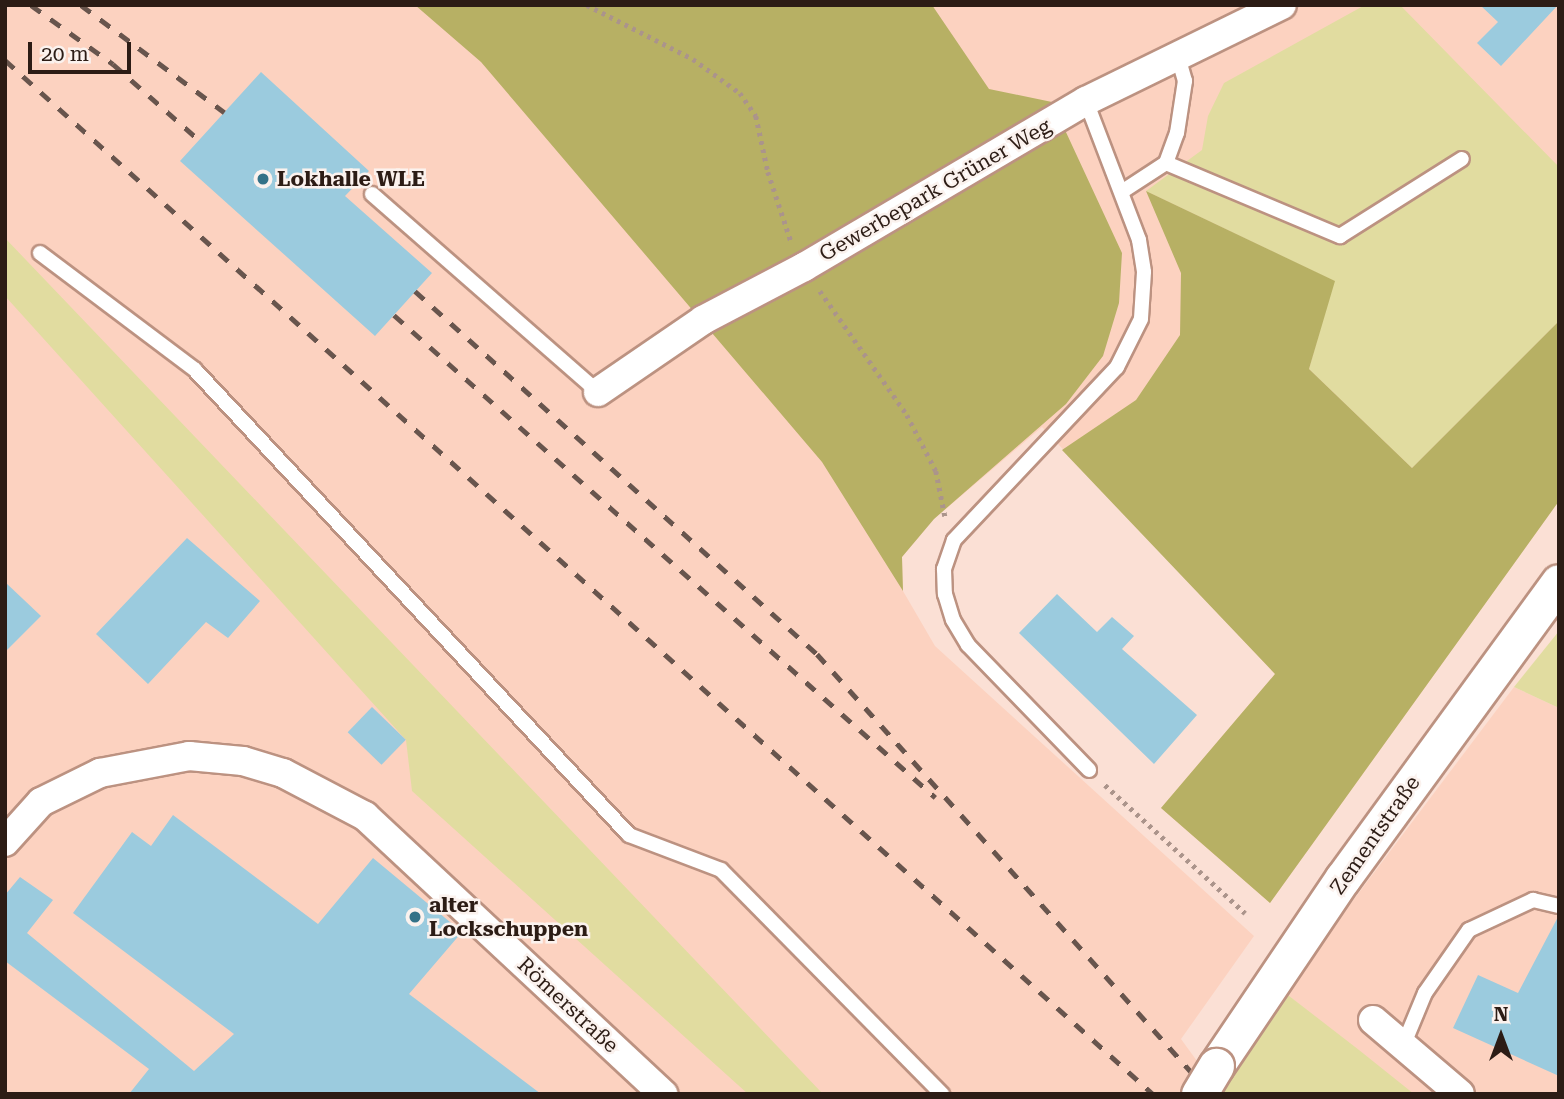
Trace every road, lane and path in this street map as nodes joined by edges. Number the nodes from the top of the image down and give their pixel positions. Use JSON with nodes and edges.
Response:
{"nodes":[{"id":1,"x":1282,"y":5,"type":"edge"},
{"id":2,"x":1178,"y":56,"type":"junction"},
{"id":3,"x":1086,"y":101,"type":"junction"},
{"id":4,"x":1462,"y":159,"type":"dead end"},
{"id":5,"x":1166,"y":163,"type":"junction"},
{"id":6,"x":1123,"y":191,"type":"junction"},
{"id":7,"x":372,"y":194,"type":"dead end"},
{"id":8,"x":40,"y":253,"type":"dead end"},
{"id":9,"x":598,"y":392,"type":"joint"},
{"id":10,"x":1559,"y":582,"type":"edge"},
{"id":11,"x":1089,"y":770,"type":"joint"},
{"id":12,"x":5,"y":842,"type":"edge"},
{"id":13,"x":1559,"y":906,"type":"edge"},
{"id":14,"x":1245,"y":913,"type":"dead end"},
{"id":15,"x":1373,"y":1020,"type":"dead end"},
{"id":16,"x":1403,"y":1045,"type":"junction"},
{"id":17,"x":1208,"y":1080,"type":"edge"},
{"id":18,"x":663,"y":1094,"type":"edge"},
{"id":19,"x":942,"y":1094,"type":"edge"},
{"id":20,"x":1460,"y":1094,"type":"edge"}],
"edges":[{"from":1,"to":2,"type":"street","name":"Gewerbepark Grüner Weg"},
{"from":2,"to":3,"type":"street","name":"Gewerbepark Grüner Weg"},
{"from":2,"to":5,"type":"lane"},
{"from":3,"to":6,"type":"lane"},
{"from":3,"to":9,"type":"street","name":"Gewerbepark Grüner Weg"},
{"from":4,"to":5,"type":"lane"},
{"from":5,"to":6,"type":"lane"},
{"from":6,"to":11,"type":"lane"},
{"from":7,"to":9,"type":"lane"},
{"from":8,"to":19,"type":"lane"},
{"from":10,"to":17,"type":"street","name":"Zementstraße"},
{"from":11,"to":14,"type":"path"},
{"from":12,"to":18,"type":"street","name":"Römerstraße"},
{"from":13,"to":16,"type":"lane"},
{"from":15,"to":16,"type":"street"},
{"from":16,"to":20,"type":"street"}]}
